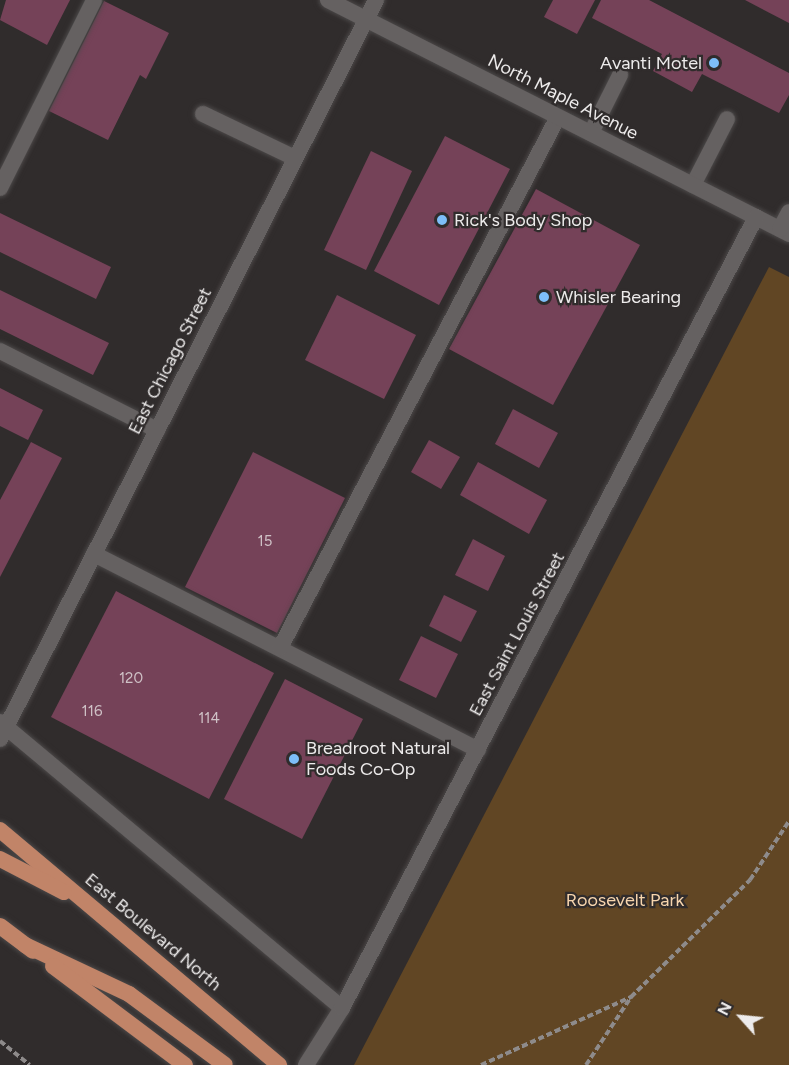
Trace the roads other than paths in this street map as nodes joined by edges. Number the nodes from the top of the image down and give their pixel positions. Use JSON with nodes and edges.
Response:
{"nodes":[{"id":1,"x":94,"y":0,"type":"edge"},
{"id":2,"x":328,"y":0,"type":"edge"},
{"id":3,"x":376,"y":0,"type":"edge"},
{"id":4,"x":366,"y":19,"type":"junction"},
{"id":5,"x":620,"y":75,"type":"dead end"},
{"id":6,"x":203,"y":114,"type":"dead end"},
{"id":7,"x":558,"y":117,"type":"junction"},
{"id":8,"x":727,"y":119,"type":"dead end"},
{"id":9,"x":591,"y":133,"type":"junction"},
{"id":10,"x":295,"y":158,"type":"junction"},
{"id":11,"x":693,"y":186,"type":"junction"},
{"id":12,"x":0,"y":188,"type":"edge"},
{"id":13,"x":789,"y":212,"type":"edge"},
{"id":14,"x":756,"y":218,"type":"junction"},
{"id":15,"x":785,"y":231,"type":"edge"},
{"id":16,"x":0,"y":351,"type":"edge"},
{"id":17,"x":157,"y":430,"type":"junction"},
{"id":18,"x":94,"y":554,"type":"junction"},
{"id":19,"x":280,"y":648,"type":"junction"},
{"id":20,"x":2,"y":729,"type":"edge"},
{"id":21,"x":478,"y":750,"type":"junction"},
{"id":22,"x":0,"y":830,"type":"edge"},
{"id":23,"x":0,"y":859,"type":"edge"},
{"id":24,"x":94,"y":908,"type":"junction"},
{"id":25,"x":0,"y":926,"type":"edge"},
{"id":26,"x":25,"y":945,"type":"junction"},
{"id":27,"x":342,"y":1008,"type":"junction"},
{"id":28,"x":185,"y":1065,"type":"edge"},
{"id":29,"x":225,"y":1065,"type":"edge"},
{"id":30,"x":279,"y":1065,"type":"edge"},
{"id":31,"x":306,"y":1065,"type":"edge"}],
"edges":[{"from":1,"to":12,"type":"street"},
{"from":2,"to":4,"type":"street","name":"North Maple Avenue"},
{"from":3,"to":4,"type":"street","name":"East Chicago Street"},
{"from":4,"to":7,"type":"street","name":"North Maple Avenue"},
{"from":4,"to":10,"type":"street","name":"East Chicago Street"},
{"from":5,"to":9,"type":"street"},
{"from":6,"to":10,"type":"street"},
{"from":7,"to":9,"type":"street","name":"North Maple Avenue"},
{"from":7,"to":19,"type":"street"},
{"from":8,"to":11,"type":"street"},
{"from":9,"to":11,"type":"street","name":"North Maple Avenue"},
{"from":10,"to":17,"type":"street","name":"East Chicago Street"},
{"from":11,"to":14,"type":"street","name":"North Maple Avenue"},
{"from":13,"to":15,"type":"street"},
{"from":14,"to":15,"type":"street","name":"North Maple Avenue"},
{"from":14,"to":21,"type":"street","name":"East Saint Louis Street"},
{"from":16,"to":17,"type":"street"},
{"from":17,"to":18,"type":"street","name":"East Chicago Street"},
{"from":18,"to":19,"type":"street"},
{"from":18,"to":20,"type":"street","name":"East Chicago Street"},
{"from":19,"to":21,"type":"street"},
{"from":20,"to":27,"type":"street"},
{"from":21,"to":27,"type":"street","name":"East Saint Louis Street"},
{"from":22,"to":24,"type":"main road","name":"East Boulevard North"},
{"from":23,"to":24,"type":"main road"},
{"from":24,"to":30,"type":"main road","name":"East Boulevard North"},
{"from":25,"to":26,"type":"main road"},
{"from":26,"to":28,"type":"main road"},
{"from":26,"to":29,"type":"main road"},
{"from":27,"to":31,"type":"street","name":"East Saint Louis Street"}]}
